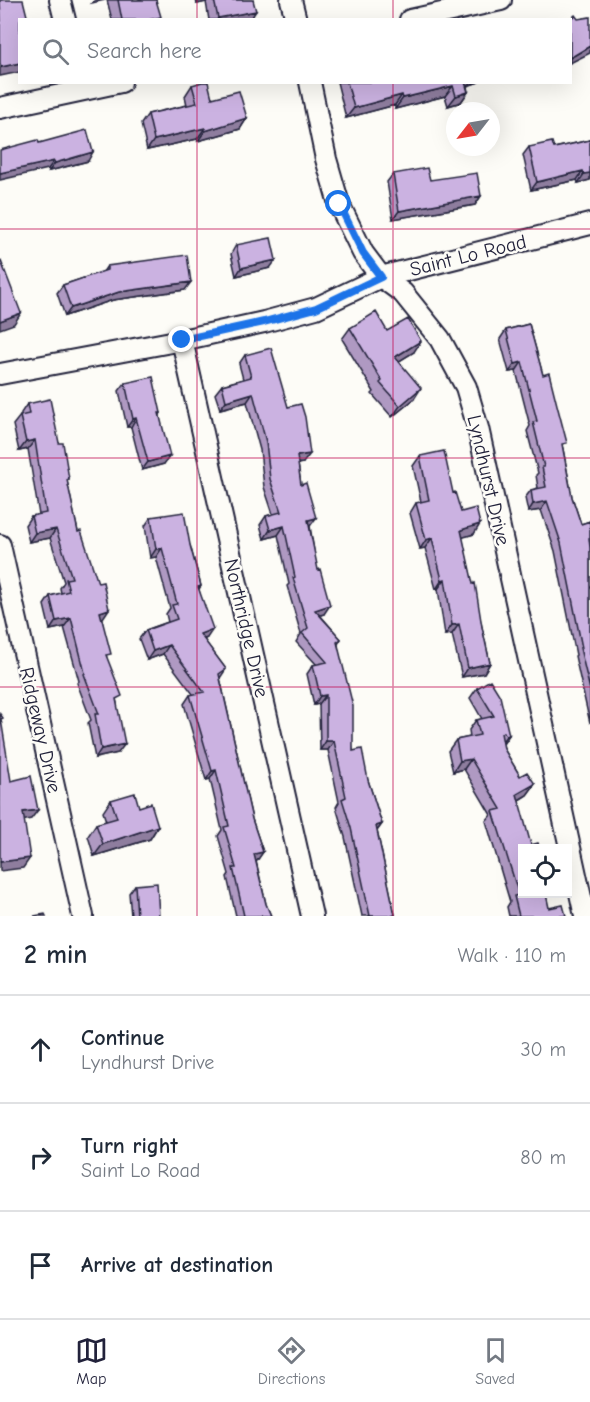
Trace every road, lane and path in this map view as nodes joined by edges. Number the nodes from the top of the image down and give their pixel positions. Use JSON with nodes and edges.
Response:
{"nodes":[{"id":1,"x":60,"y":0,"type":"edge"},
{"id":2,"x":291,"y":0,"type":"edge"},
{"id":3,"x":501,"y":0,"type":"edge"},
{"id":4,"x":64,"y":18,"type":"edge"},
{"id":5,"x":296,"y":18,"type":"edge"},
{"id":6,"x":419,"y":18,"type":"edge"},
{"id":7,"x":105,"y":84,"type":"edge"},
{"id":8,"x":310,"y":84,"type":"edge"},
{"id":9,"x":81,"y":87,"type":"edge"},
{"id":10,"x":0,"y":108,"type":"edge"},
{"id":11,"x":590,"y":224,"type":"edge"},
{"id":12,"x":381,"y":277,"type":"junction"},
{"id":13,"x":182,"y":340,"type":"junction"},
{"id":14,"x":0,"y":374,"type":"edge"},
{"id":15,"x":0,"y":545,"type":"edge"},
{"id":16,"x":83,"y":916,"type":"edge"},
{"id":17,"x":312,"y":916,"type":"edge"},
{"id":18,"x":585,"y":916,"type":"edge"}],
"edges":[{"from":1,"to":4,"type":"street"},
{"from":2,"to":5,"type":"street"},
{"from":3,"to":6,"type":"street"},
{"from":7,"to":9,"type":"street"},
{"from":8,"to":12,"type":"street","name":"Lyndhurst Drive"},
{"from":9,"to":10,"type":"street"},
{"from":11,"to":12,"type":"street","name":"Saint Lo Road"},
{"from":12,"to":13,"type":"street","name":"Saint Lo Road"},
{"from":12,"to":18,"type":"street","name":"Lyndhurst Drive"},
{"from":13,"to":14,"type":"street","name":"Saint Lo Road"},
{"from":13,"to":17,"type":"street","name":"Northridge Drive"},
{"from":15,"to":16,"type":"street","name":"Ridgeway Drive"}]}
